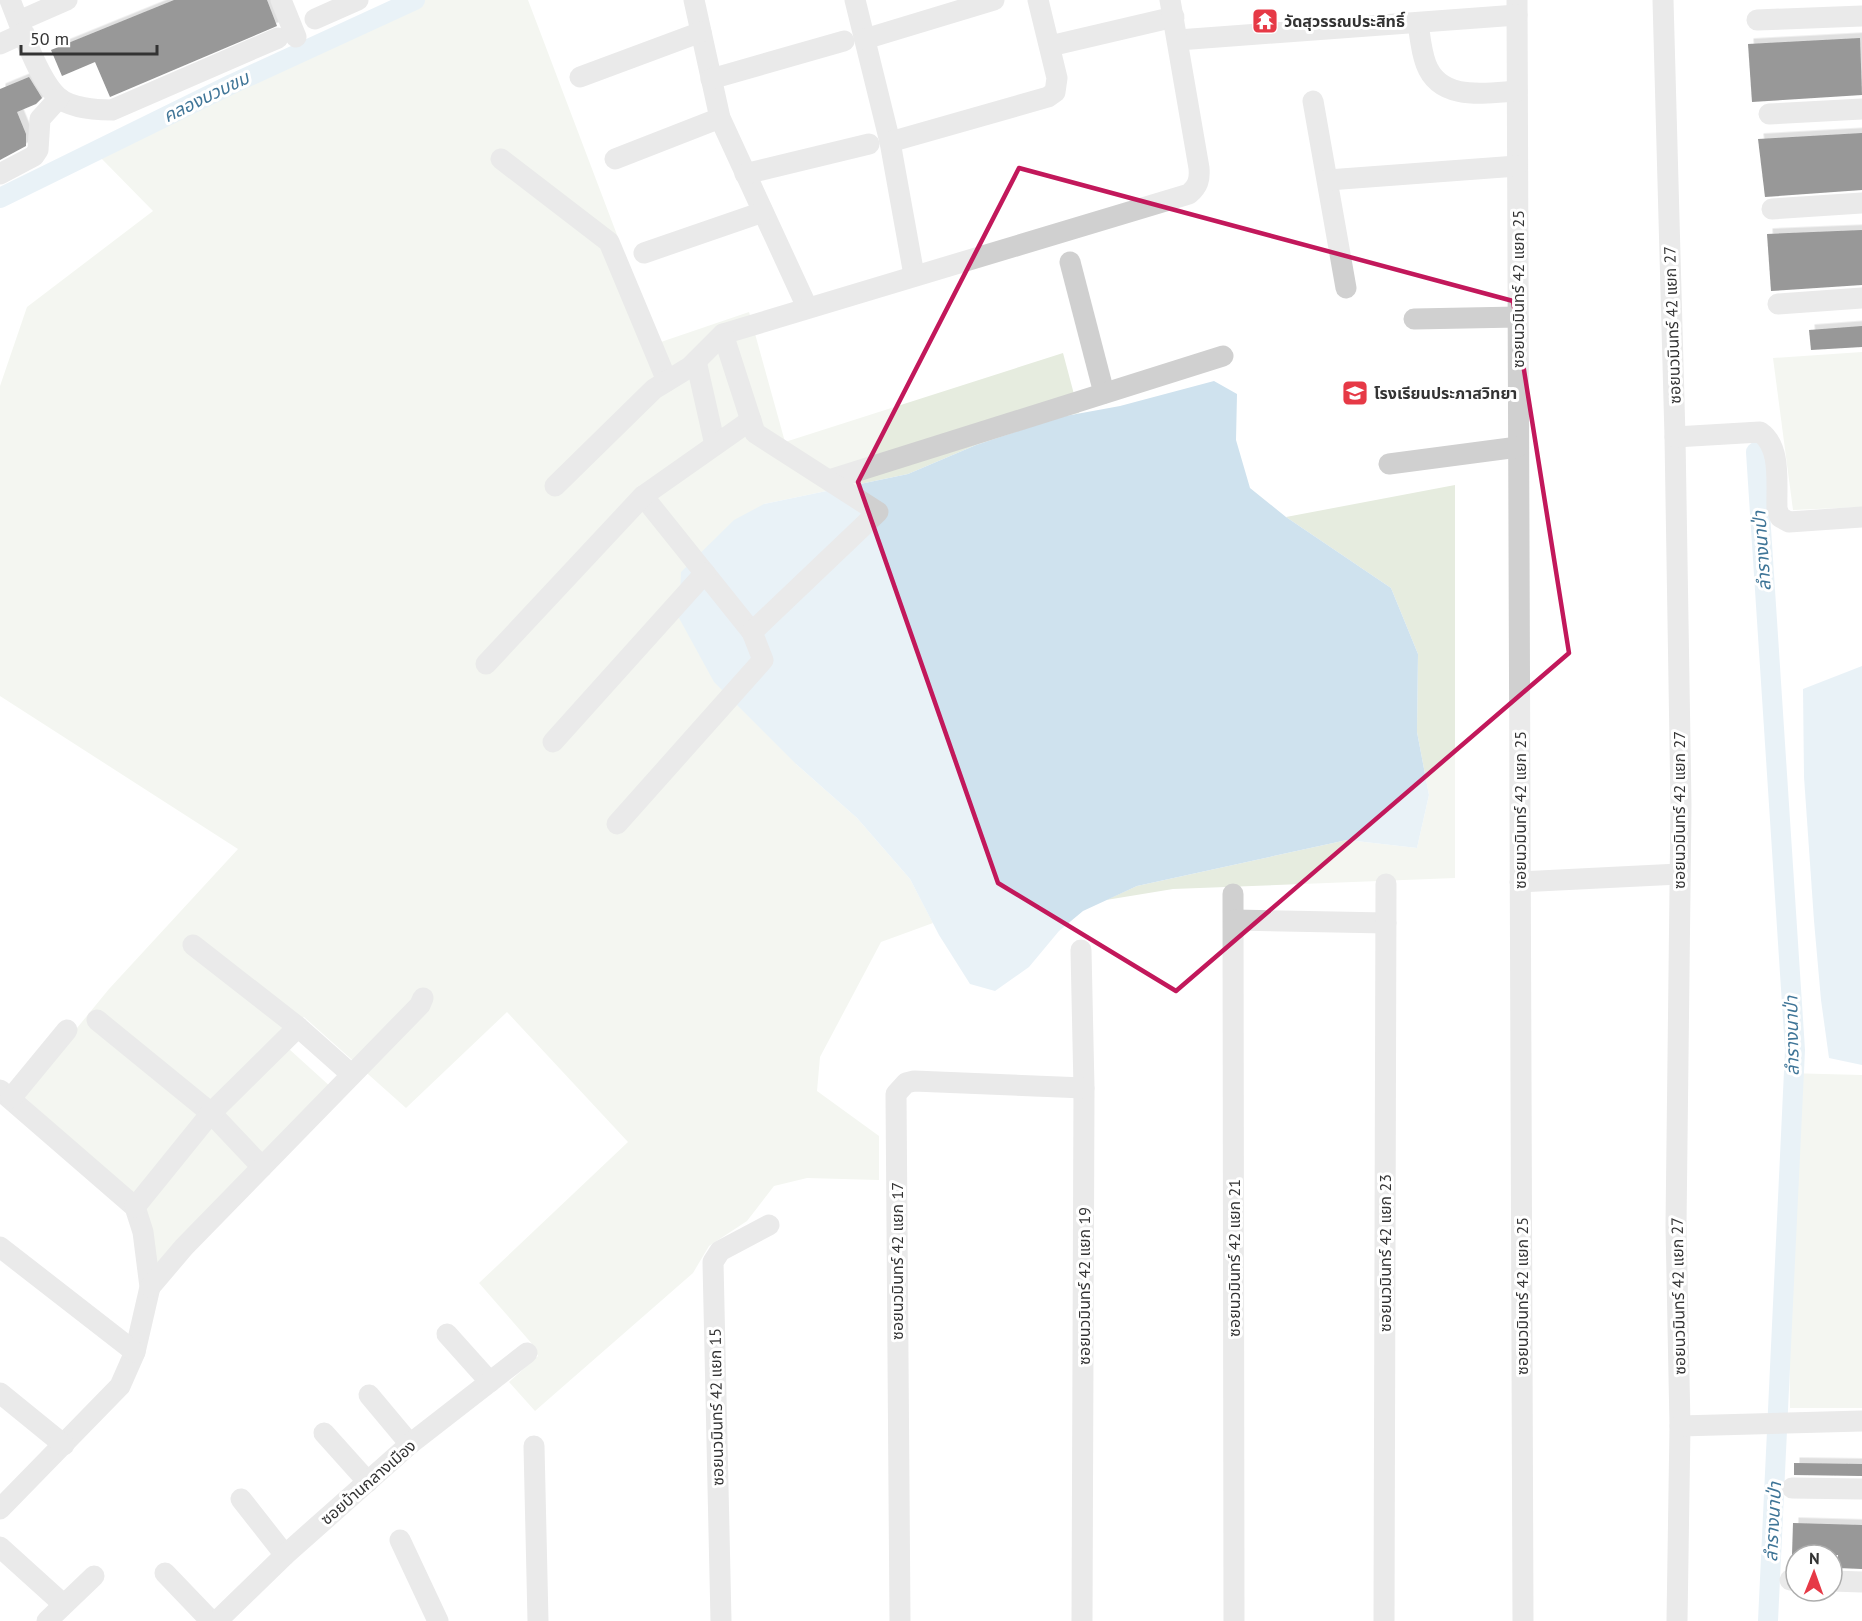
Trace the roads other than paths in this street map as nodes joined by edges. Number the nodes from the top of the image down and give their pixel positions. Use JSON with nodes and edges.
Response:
{"nodes":[{"id":1,"x":67,"y":0,"type":"edge"},
{"id":2,"x":281,"y":0,"type":"edge"},
{"id":3,"x":358,"y":0,"type":"edge"},
{"id":4,"x":694,"y":0,"type":"edge"},
{"id":5,"x":855,"y":0,"type":"edge"},
{"id":6,"x":994,"y":0,"type":"edge"},
{"id":7,"x":1038,"y":0,"type":"edge"},
{"id":8,"x":1663,"y":0,"type":"edge"},
{"id":9,"x":1517,"y":8,"type":"edge"},
{"id":10,"x":1172,"y":9,"type":"edge"},
{"id":11,"x":13,"y":16,"type":"edge"},
{"id":12,"x":1862,"y":16,"type":"edge"},
{"id":13,"x":315,"y":19,"type":"dead end"},
{"id":14,"x":1756,"y":20,"type":"dead end"},
{"id":15,"x":1418,"y":23,"type":"junction"},
{"id":16,"x":701,"y":32,"type":"junction"},
{"id":17,"x":855,"y":40,"type":"junction"},
{"id":18,"x":1178,"y":40,"type":"junction"},
{"id":19,"x":0,"y":44,"type":"edge"},
{"id":20,"x":1050,"y":46,"type":"junction"},
{"id":21,"x":580,"y":77,"type":"dead end"},
{"id":22,"x":711,"y":80,"type":"junction"},
{"id":23,"x":1517,"y":92,"type":"junction"},
{"id":24,"x":59,"y":98,"type":"junction"},
{"id":25,"x":1313,"y":101,"type":"dead end"},
{"id":26,"x":1862,"y":109,"type":"edge"},
{"id":27,"x":1769,"y":114,"type":"dead end"},
{"id":28,"x":720,"y":118,"type":"junction"},
{"id":29,"x":890,"y":141,"type":"junction"},
{"id":30,"x":868,"y":144,"type":"dead end"},
{"id":31,"x":501,"y":159,"type":"dead end"},
{"id":32,"x":615,"y":159,"type":"dead end"},
{"id":33,"x":1517,"y":166,"type":"junction"},
{"id":34,"x":0,"y":174,"type":"edge"},
{"id":35,"x":745,"y":174,"type":"junction"},
{"id":36,"x":1328,"y":180,"type":"junction"},
{"id":37,"x":1862,"y":203,"type":"edge"},
{"id":38,"x":1772,"y":209,"type":"dead end"},
{"id":39,"x":763,"y":212,"type":"junction"},
{"id":40,"x":644,"y":253,"type":"dead end"},
{"id":41,"x":1070,"y":262,"type":"dead end"},
{"id":42,"x":914,"y":276,"type":"junction"},
{"id":43,"x":1346,"y":288,"type":"dead end"},
{"id":44,"x":1862,"y":298,"type":"edge"},
{"id":45,"x":1778,"y":304,"type":"dead end"},
{"id":46,"x":807,"y":308,"type":"junction"},
{"id":47,"x":1518,"y":316,"type":"junction"},
{"id":48,"x":1414,"y":319,"type":"dead end"},
{"id":49,"x":723,"y":333,"type":"junction"},
{"id":50,"x":1223,"y":356,"type":"dead end"},
{"id":51,"x":696,"y":361,"type":"junction"},
{"id":52,"x":667,"y":381,"type":"junction"},
{"id":53,"x":1104,"y":393,"type":"junction"},
{"id":54,"x":751,"y":420,"type":"junction"},
{"id":55,"x":1675,"y":437,"type":"junction"},
{"id":56,"x":715,"y":445,"type":"junction"},
{"id":57,"x":1518,"y":447,"type":"junction"},
{"id":58,"x":1389,"y":464,"type":"dead end"},
{"id":59,"x":829,"y":480,"type":"junction"},
{"id":60,"x":555,"y":486,"type":"dead end"},
{"id":61,"x":643,"y":496,"type":"junction"},
{"id":62,"x":1862,"y":517,"type":"edge"},
{"id":63,"x":705,"y":573,"type":"junction"},
{"id":64,"x":752,"y":632,"type":"junction"},
{"id":65,"x":486,"y":664,"type":"dead end"},
{"id":66,"x":553,"y":742,"type":"dead end"},
{"id":67,"x":617,"y":824,"type":"dead end"},
{"id":68,"x":1679,"y":874,"type":"junction"},
{"id":69,"x":1520,"y":882,"type":"junction"},
{"id":70,"x":1386,"y":884,"type":"dead end"},
{"id":71,"x":1233,"y":894,"type":"dead end"},
{"id":72,"x":1234,"y":920,"type":"junction"},
{"id":73,"x":1386,"y":923,"type":"junction"},
{"id":74,"x":193,"y":945,"type":"dead end"},
{"id":75,"x":1081,"y":950,"type":"dead end"},
{"id":76,"x":423,"y":998,"type":"dead end"},
{"id":77,"x":97,"y":1020,"type":"dead end"},
{"id":78,"x":298,"y":1027,"type":"junction"},
{"id":79,"x":67,"y":1030,"type":"dead end"},
{"id":80,"x":351,"y":1074,"type":"junction"},
{"id":81,"x":1084,"y":1088,"type":"junction"},
{"id":82,"x":5,"y":1094,"type":"edge"},
{"id":83,"x":211,"y":1113,"type":"junction"},
{"id":84,"x":262,"y":1167,"type":"junction"},
{"id":85,"x":135,"y":1207,"type":"junction"},
{"id":86,"x":769,"y":1225,"type":"dead end"},
{"id":87,"x":0,"y":1247,"type":"edge"},
{"id":88,"x":150,"y":1287,"type":"junction"},
{"id":89,"x":447,"y":1334,"type":"dead end"},
{"id":90,"x":135,"y":1352,"type":"junction"},
{"id":91,"x":527,"y":1353,"type":"dead end"},
{"id":92,"x":490,"y":1382,"type":"junction"},
{"id":93,"x":0,"y":1393,"type":"edge"},
{"id":94,"x":369,"y":1395,"type":"dead end"},
{"id":95,"x":1862,"y":1421,"type":"edge"},
{"id":96,"x":1680,"y":1426,"type":"junction"},
{"id":97,"x":324,"y":1433,"type":"dead end"},
{"id":98,"x":410,"y":1444,"type":"junction"},
{"id":99,"x":64,"y":1445,"type":"junction"},
{"id":100,"x":534,"y":1446,"type":"dead end"},
{"id":101,"x":368,"y":1482,"type":"junction"},
{"id":102,"x":1792,"y":1488,"type":"dead end"},
{"id":103,"x":1862,"y":1489,"type":"edge"},
{"id":104,"x":241,"y":1499,"type":"dead end"},
{"id":105,"x":0,"y":1509,"type":"edge"},
{"id":106,"x":400,"y":1540,"type":"dead end"},
{"id":107,"x":0,"y":1547,"type":"edge"},
{"id":108,"x":285,"y":1555,"type":"junction"},
{"id":109,"x":165,"y":1573,"type":"dead end"},
{"id":110,"x":94,"y":1576,"type":"dead end"},
{"id":111,"x":1844,"y":1581,"type":"edge"},
{"id":112,"x":1862,"y":1582,"type":"edge"},
{"id":113,"x":63,"y":1604,"type":"junction"},
{"id":114,"x":47,"y":1621,"type":"edge"},
{"id":115,"x":211,"y":1621,"type":"edge"},
{"id":116,"x":217,"y":1621,"type":"edge"},
{"id":117,"x":438,"y":1621,"type":"edge"},
{"id":118,"x":538,"y":1621,"type":"edge"},
{"id":119,"x":720,"y":1621,"type":"edge"},
{"id":120,"x":900,"y":1621,"type":"edge"},
{"id":121,"x":1082,"y":1621,"type":"edge"},
{"id":122,"x":1234,"y":1621,"type":"edge"},
{"id":123,"x":1384,"y":1621,"type":"edge"},
{"id":124,"x":1523,"y":1621,"type":"edge"},
{"id":125,"x":1677,"y":1621,"type":"edge"}],
"edges":[{"from":1,"to":11,"type":"street"},
{"from":2,"to":24,"type":"street"},
{"from":3,"to":13,"type":"street"},
{"from":4,"to":16,"type":"street"},
{"from":5,"to":17,"type":"street"},
{"from":6,"to":17,"type":"street"},
{"from":7,"to":20,"type":"street"},
{"from":8,"to":55,"type":"street","name":"ซอยนวมินทร์ 42 แยก 27"},
{"from":9,"to":15,"type":"street"},
{"from":9,"to":23,"type":"street","name":"ซอยนวมินทร์ 42 แยก 25"},
{"from":10,"to":18,"type":"street"},
{"from":10,"to":20,"type":"street"},
{"from":11,"to":19,"type":"street"},
{"from":11,"to":24,"type":"street"},
{"from":12,"to":14,"type":"street"},
{"from":15,"to":18,"type":"street"},
{"from":15,"to":23,"type":"street"},
{"from":16,"to":21,"type":"street"},
{"from":16,"to":22,"type":"street"},
{"from":17,"to":22,"type":"street"},
{"from":17,"to":29,"type":"street"},
{"from":18,"to":42,"type":"street"},
{"from":20,"to":29,"type":"street"},
{"from":22,"to":28,"type":"street"},
{"from":23,"to":33,"type":"street","name":"ซอยนวมินทร์ 42 แยก 25"},
{"from":24,"to":34,"type":"street"},
{"from":25,"to":36,"type":"street"},
{"from":26,"to":27,"type":"street"},
{"from":28,"to":32,"type":"street"},
{"from":28,"to":35,"type":"street"},
{"from":29,"to":42,"type":"street"},
{"from":30,"to":35,"type":"street"},
{"from":31,"to":52,"type":"street"},
{"from":33,"to":36,"type":"street"},
{"from":33,"to":47,"type":"street","name":"ซอยนวมินทร์ 42 แยก 25"},
{"from":35,"to":39,"type":"street"},
{"from":36,"to":43,"type":"street"},
{"from":37,"to":38,"type":"street"},
{"from":39,"to":40,"type":"street"},
{"from":39,"to":46,"type":"street"},
{"from":41,"to":53,"type":"street"},
{"from":42,"to":46,"type":"street"},
{"from":44,"to":45,"type":"street"},
{"from":46,"to":49,"type":"street"},
{"from":47,"to":48,"type":"street"},
{"from":47,"to":57,"type":"street","name":"ซอยนวมินทร์ 42 แยก 25"},
{"from":49,"to":51,"type":"street"},
{"from":49,"to":54,"type":"street"},
{"from":50,"to":53,"type":"street"},
{"from":51,"to":52,"type":"street"},
{"from":51,"to":56,"type":"street"},
{"from":52,"to":60,"type":"street"},
{"from":53,"to":59,"type":"street"},
{"from":54,"to":56,"type":"street"},
{"from":54,"to":59,"type":"street"},
{"from":55,"to":62,"type":"street"},
{"from":55,"to":68,"type":"street","name":"ซอยนวมินทร์ 42 แยก 27"},
{"from":56,"to":61,"type":"street"},
{"from":57,"to":58,"type":"street"},
{"from":57,"to":69,"type":"street","name":"ซอยนวมินทร์ 42 แยก 25"},
{"from":59,"to":64,"type":"street"},
{"from":61,"to":63,"type":"street"},
{"from":61,"to":65,"type":"street"},
{"from":63,"to":64,"type":"street"},
{"from":63,"to":66,"type":"street"},
{"from":64,"to":67,"type":"street"},
{"from":68,"to":69,"type":"street"},
{"from":68,"to":96,"type":"street","name":"ซอยนวมินทร์ 42 แยก 27"},
{"from":69,"to":124,"type":"street","name":"ซอยนวมินทร์ 42 แยก 25"},
{"from":70,"to":73,"type":"street","name":"ซอยนวมินทร์ 42 แยก 23"},
{"from":71,"to":72,"type":"street","name":"ซอยนวมินทร์ 42 แยก 21"},
{"from":72,"to":73,"type":"street"},
{"from":72,"to":122,"type":"street","name":"ซอยนวมินทร์ 42 แยก 21"},
{"from":73,"to":123,"type":"street","name":"ซอยนวมินทร์ 42 แยก 23"},
{"from":74,"to":78,"type":"street"},
{"from":75,"to":81,"type":"street","name":"ซอยนวมินทร์ 42 แยก 19"},
{"from":76,"to":80,"type":"street"},
{"from":77,"to":83,"type":"street"},
{"from":78,"to":80,"type":"street"},
{"from":78,"to":83,"type":"street"},
{"from":79,"to":82,"type":"street"},
{"from":80,"to":84,"type":"street"},
{"from":81,"to":120,"type":"street","name":"ซอยนวมินทร์ 42 แยก 17"},
{"from":81,"to":121,"type":"street","name":"ซอยนวมินทร์ 42 แยก 19"},
{"from":82,"to":85,"type":"street"},
{"from":83,"to":84,"type":"street"},
{"from":83,"to":85,"type":"street"},
{"from":84,"to":88,"type":"street"},
{"from":85,"to":88,"type":"street"},
{"from":86,"to":119,"type":"street","name":"ซอยนวมินทร์ 42 แยก 15"},
{"from":87,"to":90,"type":"street"},
{"from":88,"to":90,"type":"street"},
{"from":89,"to":92,"type":"street"},
{"from":90,"to":99,"type":"street"},
{"from":91,"to":92,"type":"street","name":"ซอยบ้านกลางเมือง"},
{"from":92,"to":98,"type":"street","name":"ซอยบ้านกลางเมือง"},
{"from":93,"to":99,"type":"street"},
{"from":94,"to":98,"type":"street"},
{"from":95,"to":96,"type":"street"},
{"from":96,"to":125,"type":"street","name":"ซอยนวมินทร์ 42 แยก 27"},
{"from":97,"to":101,"type":"street"},
{"from":98,"to":101,"type":"street","name":"ซอยบ้านกลางเมือง"},
{"from":99,"to":105,"type":"street"},
{"from":100,"to":118,"type":"street"},
{"from":101,"to":108,"type":"street","name":"ซอยบ้านกลางเมือง"},
{"from":102,"to":103,"type":"street"},
{"from":104,"to":108,"type":"street"},
{"from":106,"to":117,"type":"street"},
{"from":107,"to":113,"type":"street"},
{"from":108,"to":116,"type":"street","name":"ซอยบ้านกลางเมือง"},
{"from":109,"to":115,"type":"street"},
{"from":110,"to":113,"type":"street"},
{"from":111,"to":112,"type":"street"},
{"from":113,"to":114,"type":"street"}]}
